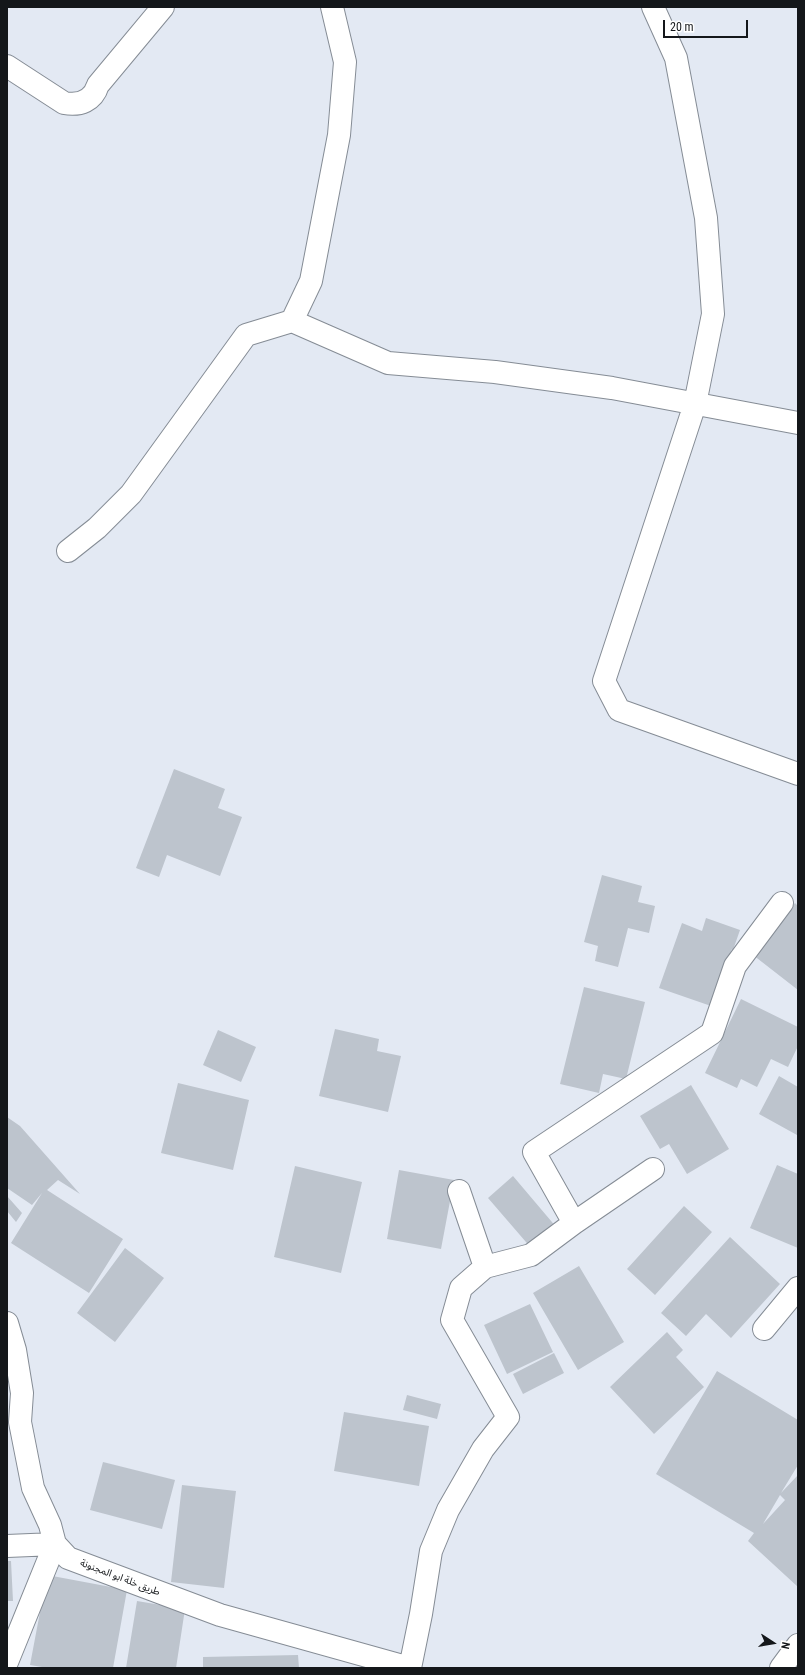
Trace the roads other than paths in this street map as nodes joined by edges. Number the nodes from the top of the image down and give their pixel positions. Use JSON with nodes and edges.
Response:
{"nodes":[{"id":1,"x":164,"y":7,"type":"edge"},
{"id":2,"x":332,"y":7,"type":"edge"},
{"id":3,"x":653,"y":7,"type":"edge"},
{"id":4,"x":7,"y":66,"type":"edge"},
{"id":5,"x":292,"y":321,"type":"junction"},
{"id":6,"x":695,"y":404,"type":"junction"},
{"id":7,"x":798,"y":423,"type":"edge"},
{"id":8,"x":68,"y":551,"type":"dead end"},
{"id":9,"x":798,"y":774,"type":"edge"},
{"id":10,"x":782,"y":903,"type":"dead end"},
{"id":11,"x":653,"y":1169,"type":"dead end"},
{"id":12,"x":460,"y":1191,"type":"dead end"},
{"id":13,"x":574,"y":1223,"type":"junction"},
{"id":14,"x":485,"y":1266,"type":"junction"},
{"id":15,"x":798,"y":1288,"type":"edge"},
{"id":16,"x":7,"y":1323,"type":"edge"},
{"id":17,"x":764,"y":1329,"type":"dead end"},
{"id":18,"x":16,"y":1439,"type":"edge"},
{"id":19,"x":55,"y":1544,"type":"junction"},
{"id":20,"x":7,"y":1546,"type":"edge"},
{"id":21,"x":798,"y":1645,"type":"edge"},
{"id":22,"x":7,"y":1662,"type":"edge"},
{"id":23,"x":410,"y":1668,"type":"edge"},
{"id":24,"x":781,"y":1668,"type":"edge"}],
"edges":[{"from":1,"to":4,"type":"street"},
{"from":2,"to":5,"type":"street"},
{"from":3,"to":6,"type":"street"},
{"from":5,"to":6,"type":"street"},
{"from":5,"to":8,"type":"street"},
{"from":6,"to":7,"type":"street"},
{"from":6,"to":9,"type":"street"},
{"from":10,"to":13,"type":"street"},
{"from":11,"to":13,"type":"street"},
{"from":12,"to":14,"type":"street"},
{"from":13,"to":14,"type":"street"},
{"from":14,"to":23,"type":"street"},
{"from":15,"to":17,"type":"street"},
{"from":16,"to":18,"type":"street","name":"طريق خلة ابو المجنونة"},
{"from":18,"to":19,"type":"street","name":"طريق خلة ابو المجنونة"},
{"from":19,"to":20,"type":"street"},
{"from":19,"to":22,"type":"street"},
{"from":19,"to":23,"type":"street","name":"طريق خلة ابو المجنونة"},
{"from":21,"to":24,"type":"street"}]}
